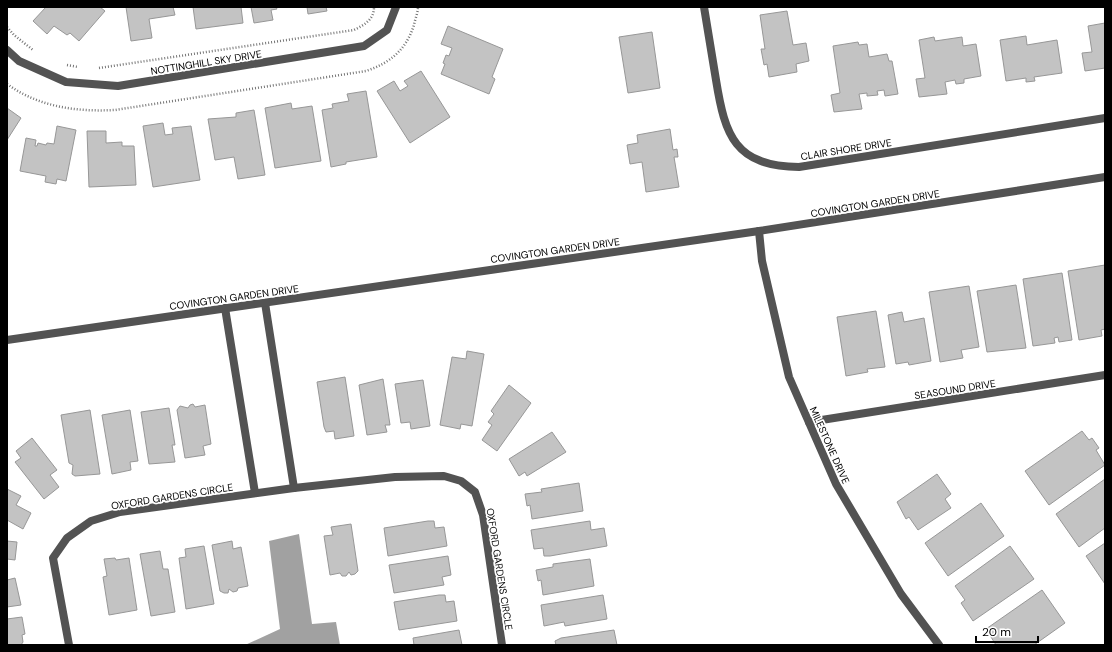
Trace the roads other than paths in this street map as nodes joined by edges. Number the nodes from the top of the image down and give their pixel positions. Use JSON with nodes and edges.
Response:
{"nodes":[{"id":1,"x":396,"y":7,"type":"edge"},
{"id":2,"x":704,"y":7,"type":"edge"},
{"id":3,"x":7,"y":50,"type":"edge"},
{"id":4,"x":1105,"y":118,"type":"edge"},
{"id":5,"x":1105,"y":177,"type":"edge"},
{"id":6,"x":759,"y":231,"type":"junction"},
{"id":7,"x":265,"y":303,"type":"junction"},
{"id":8,"x":225,"y":308,"type":"junction"},
{"id":9,"x":7,"y":340,"type":"edge"},
{"id":10,"x":1105,"y":375,"type":"edge"},
{"id":11,"x":809,"y":422,"type":"junction"},
{"id":12,"x":294,"y":488,"type":"junction"},
{"id":13,"x":255,"y":493,"type":"junction"},
{"id":14,"x":69,"y":645,"type":"edge"},
{"id":15,"x":502,"y":645,"type":"edge"},
{"id":16,"x":939,"y":645,"type":"edge"}],
"edges":[{"from":1,"to":3,"type":"street","name":"NOTTINGHILL SKY DRIVE"},
{"from":2,"to":4,"type":"street","name":"CLAIR SHORE DRIVE"},
{"from":5,"to":6,"type":"street","name":"COVINGTON GARDEN DRIVE"},
{"from":6,"to":7,"type":"street","name":"COVINGTON GARDEN DRIVE"},
{"from":6,"to":11,"type":"street","name":"MILESTONE DRIVE"},
{"from":7,"to":8,"type":"street","name":"COVINGTON GARDEN DRIVE"},
{"from":7,"to":12,"type":"street"},
{"from":8,"to":9,"type":"street","name":"COVINGTON GARDEN DRIVE"},
{"from":8,"to":13,"type":"street"},
{"from":10,"to":11,"type":"street","name":"SEASOUND DRIVE"},
{"from":11,"to":16,"type":"street","name":"MILESTONE DRIVE"},
{"from":12,"to":13,"type":"street","name":"OXFORD GARDENS CIRCLE"},
{"from":12,"to":15,"type":"street","name":"OXFORD GARDENS CIRCLE"},
{"from":13,"to":14,"type":"street","name":"OXFORD GARDENS CIRCLE"}]}
